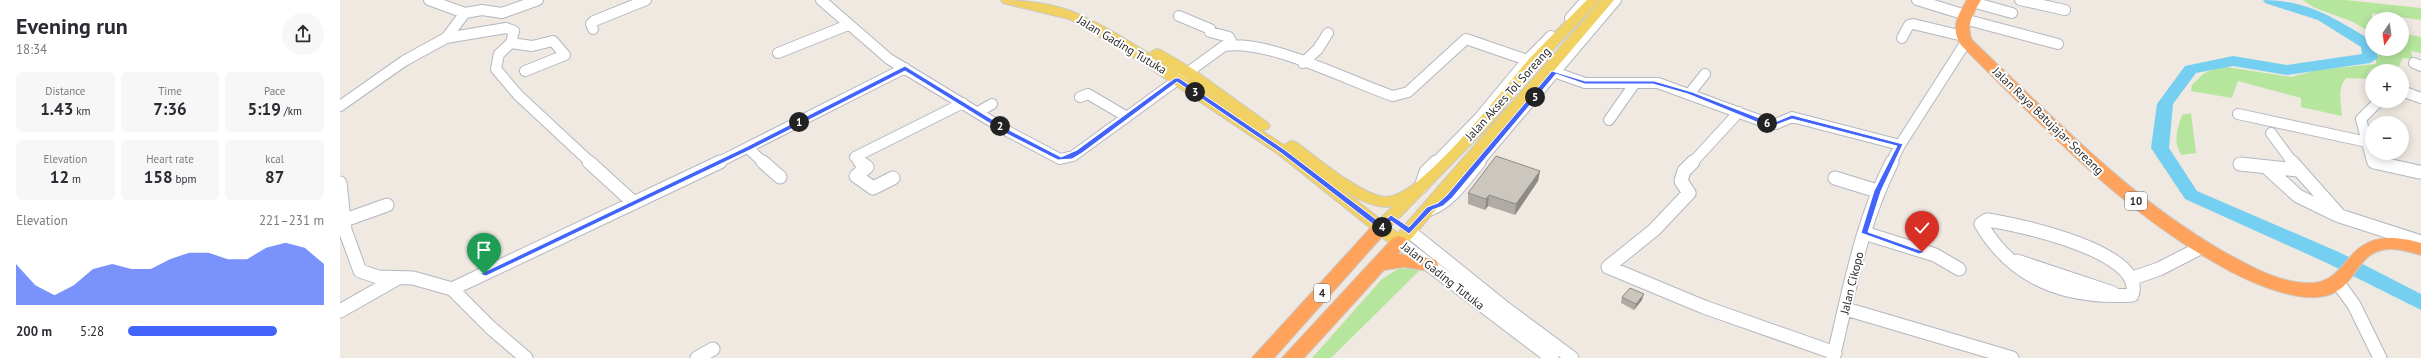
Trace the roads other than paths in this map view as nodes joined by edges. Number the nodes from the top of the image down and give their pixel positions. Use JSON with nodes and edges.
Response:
{"nodes":[{"id":1,"x":429,"y":0,"type":"edge"},
{"id":2,"x":538,"y":0,"type":"edge"},
{"id":3,"x":646,"y":0,"type":"edge"},
{"id":4,"x":822,"y":0,"type":"edge"},
{"id":5,"x":1007,"y":0,"type":"edge"},
{"id":6,"x":1035,"y":0,"type":"edge"},
{"id":7,"x":1586,"y":0,"type":"edge"},
{"id":8,"x":1594,"y":0,"type":"edge"},
{"id":9,"x":1608,"y":0,"type":"edge"},
{"id":10,"x":1616,"y":0,"type":"edge"},
{"id":11,"x":1917,"y":0,"type":"edge"},
{"id":12,"x":2020,"y":0,"type":"edge"},
{"id":13,"x":1969,"y":9,"type":"edge"},
{"id":14,"x":2065,"y":10,"type":"dead end"},
{"id":15,"x":465,"y":13,"type":"junction"},
{"id":16,"x":2012,"y":13,"type":"dead end"},
{"id":17,"x":1179,"y":16,"type":"dead end"},
{"id":18,"x":1593,"y":24,"type":"junction"},
{"id":19,"x":848,"y":25,"type":"junction"},
{"id":20,"x":593,"y":29,"type":"dead end"},
{"id":21,"x":1328,"y":33,"type":"dead end"},
{"id":22,"x":446,"y":38,"type":"junction"},
{"id":23,"x":1902,"y":38,"type":"dead end"},
{"id":24,"x":1965,"y":39,"type":"junction"},
{"id":25,"x":511,"y":43,"type":"junction"},
{"id":26,"x":1232,"y":43,"type":"junction"},
{"id":27,"x":2058,"y":44,"type":"dead end"},
{"id":28,"x":778,"y":53,"type":"dead end"},
{"id":29,"x":1527,"y":60,"type":"junction"},
{"id":30,"x":1303,"y":63,"type":"junction"},
{"id":31,"x":905,"y":68,"type":"junction"},
{"id":32,"x":525,"y":71,"type":"dead end"},
{"id":33,"x":1554,"y":72,"type":"junction"},
{"id":34,"x":1705,"y":74,"type":"dead end"},
{"id":35,"x":1182,"y":76,"type":"junction"},
{"id":36,"x":1636,"y":83,"type":"junction"},
{"id":37,"x":1690,"y":93,"type":"junction"},
{"id":38,"x":2409,"y":94,"type":"edge"},
{"id":39,"x":1080,"y":97,"type":"dead end"},
{"id":40,"x":2421,"y":98,"type":"edge"},
{"id":41,"x":963,"y":103,"type":"junction"},
{"id":42,"x":992,"y":104,"type":"dead end"},
{"id":43,"x":340,"y":106,"type":"edge"},
{"id":44,"x":2372,"y":108,"type":"edge"},
{"id":45,"x":978,"y":112,"type":"junction"},
{"id":46,"x":1739,"y":112,"type":"junction"},
{"id":47,"x":2238,"y":114,"type":"dead end"},
{"id":48,"x":1126,"y":117,"type":"junction"},
{"id":49,"x":1609,"y":120,"type":"dead end"},
{"id":50,"x":2271,"y":133,"type":"dead end"},
{"id":51,"x":2365,"y":134,"type":"edge"},
{"id":52,"x":2365,"y":142,"type":"edge"},
{"id":53,"x":1900,"y":145,"type":"junction"},
{"id":54,"x":748,"y":148,"type":"junction"},
{"id":55,"x":2371,"y":160,"type":"edge"},
{"id":56,"x":2240,"y":164,"type":"dead end"},
{"id":57,"x":2266,"y":167,"type":"junction"},
{"id":58,"x":2298,"y":170,"type":"junction"},
{"id":59,"x":2420,"y":172,"type":"dead end"},
{"id":60,"x":780,"y":177,"type":"dead end"},
{"id":61,"x":892,"y":178,"type":"dead end"},
{"id":62,"x":1836,"y":178,"type":"dead end"},
{"id":63,"x":340,"y":183,"type":"edge"},
{"id":64,"x":1421,"y":187,"type":"junction"},
{"id":65,"x":1877,"y":191,"type":"junction"},
{"id":66,"x":634,"y":203,"type":"junction"},
{"id":67,"x":387,"y":205,"type":"dead end"},
{"id":68,"x":1430,"y":209,"type":"junction"},
{"id":69,"x":2340,"y":216,"type":"junction"},
{"id":70,"x":345,"y":220,"type":"junction"},
{"id":71,"x":1386,"y":222,"type":"junction"},
{"id":72,"x":1864,"y":233,"type":"junction"},
{"id":73,"x":1404,"y":236,"type":"junction"},
{"id":74,"x":2421,"y":247,"type":"edge"},
{"id":75,"x":2200,"y":248,"type":"junction"},
{"id":76,"x":1378,"y":265,"type":"junction"},
{"id":77,"x":1429,"y":265,"type":"junction"},
{"id":78,"x":1959,"y":269,"type":"dead end"},
{"id":79,"x":399,"y":278,"type":"junction"},
{"id":80,"x":2133,"y":278,"type":"junction"},
{"id":81,"x":2340,"y":281,"type":"junction"},
{"id":82,"x":452,"y":289,"type":"junction"},
{"id":83,"x":1846,"y":309,"type":"junction"},
{"id":84,"x":340,"y":311,"type":"edge"},
{"id":85,"x":713,"y":349,"type":"dead end"},
{"id":86,"x":1834,"y":356,"type":"edge"},
{"id":87,"x":526,"y":358,"type":"edge"},
{"id":88,"x":697,"y":358,"type":"edge"},
{"id":89,"x":1262,"y":358,"type":"edge"},
{"id":90,"x":1292,"y":358,"type":"edge"},
{"id":91,"x":1552,"y":358,"type":"edge"},
{"id":92,"x":1572,"y":358,"type":"edge"},
{"id":93,"x":2012,"y":358,"type":"edge"},
{"id":94,"x":2380,"y":358,"type":"edge"}],
"edges":[{"from":1,"to":15,"type":"street"},
{"from":2,"to":15,"type":"street"},
{"from":3,"to":20,"type":"street"},
{"from":4,"to":19,"type":"street"},
{"from":5,"to":35,"type":"main road","name":"Jalan Gading Tutuka"},
{"from":6,"to":35,"type":"main road","name":"Jalan Gading Tutuka"},
{"from":7,"to":29,"type":"street","name":"Jalan Akses Tol Soreang"},
{"from":8,"to":64,"type":"main road","name":"Jalan Akses Tol Soreang"},
{"from":9,"to":18,"type":"main road","name":"Jalan Akses Tol Soreang"},
{"from":10,"to":18,"type":"street","name":"Jalan Akses Tol Soreang"},
{"from":11,"to":13,"type":"street"},
{"from":12,"to":14,"type":"street"},
{"from":13,"to":16,"type":"street"},
{"from":13,"to":24,"type":"highway"},
{"from":13,"to":27,"type":"street"},
{"from":15,"to":22,"type":"street"},
{"from":17,"to":26,"type":"street"},
{"from":18,"to":33,"type":"street","name":"Jalan Akses Tol Soreang"},
{"from":18,"to":68,"type":"main road","name":"Jalan Akses Tol Soreang"},
{"from":19,"to":28,"type":"street"},
{"from":19,"to":31,"type":"street"},
{"from":21,"to":30,"type":"street"},
{"from":22,"to":25,"type":"street"},
{"from":22,"to":43,"type":"street"},
{"from":23,"to":24,"type":"street"},
{"from":24,"to":53,"type":"street","name":"Jalan Cikopo"},
{"from":24,"to":75,"type":"highway","name":"Jalan Raya Batujajar-Soreang","number":"10"},
{"from":25,"to":32,"type":"street"},
{"from":25,"to":66,"type":"street"},
{"from":26,"to":30,"type":"street"},
{"from":26,"to":35,"type":"street"},
{"from":29,"to":30,"type":"street"},
{"from":29,"to":64,"type":"street","name":"Jalan Akses Tol Soreang"},
{"from":31,"to":41,"type":"street"},
{"from":31,"to":54,"type":"street"},
{"from":33,"to":36,"type":"street"},
{"from":33,"to":68,"type":"street","name":"Jalan Akses Tol Soreang"},
{"from":34,"to":37,"type":"street"},
{"from":35,"to":48,"type":"street"},
{"from":35,"to":64,"type":"main road","name":"Jalan Gading Tutuka"},
{"from":35,"to":71,"type":"main road","name":"Jalan Gading Tutuka"},
{"from":36,"to":37,"type":"street"},
{"from":36,"to":49,"type":"street"},
{"from":37,"to":46,"type":"street"},
{"from":38,"to":40,"type":"street"},
{"from":39,"to":48,"type":"street"},
{"from":41,"to":45,"type":"street"},
{"from":41,"to":61,"type":"street"},
{"from":42,"to":45,"type":"street"},
{"from":44,"to":51,"type":"street"},
{"from":45,"to":48,"type":"street"},
{"from":46,"to":53,"type":"street"},
{"from":46,"to":86,"type":"street"},
{"from":47,"to":52,"type":"street"},
{"from":50,"to":58,"type":"street"},
{"from":53,"to":65,"type":"street","name":"Jalan Cikopo"},
{"from":54,"to":60,"type":"street"},
{"from":54,"to":66,"type":"street"},
{"from":55,"to":59,"type":"street"},
{"from":56,"to":57,"type":"street"},
{"from":57,"to":58,"type":"street"},
{"from":57,"to":69,"type":"street"},
{"from":58,"to":69,"type":"street"},
{"from":62,"to":65,"type":"street"},
{"from":63,"to":70,"type":"street"},
{"from":64,"to":71,"type":"main road","name":"Jalan Akses Tol Soreang"},
{"from":65,"to":72,"type":"street","name":"Jalan Cikopo"},
{"from":66,"to":82,"type":"street"},
{"from":67,"to":70,"type":"street"},
{"from":68,"to":73,"type":"main road","name":"Jalan Akses Tol Soreang"},
{"from":69,"to":74,"type":"street"},
{"from":70,"to":79,"type":"street"},
{"from":71,"to":73,"type":"main road","name":"Jalan Gading Tutuka"},
{"from":71,"to":89,"type":"highway","number":"4"},
{"from":72,"to":78,"type":"street"},
{"from":72,"to":83,"type":"street","name":"Jalan Cikopo"},
{"from":73,"to":76,"type":"highway","number":"4"},
{"from":73,"to":77,"type":"street","name":"Jalan Gading Tutuka"},
{"from":73,"to":92,"type":"street","name":"Jalan Gading Tutuka"},
{"from":74,"to":81,"type":"highway","name":"Jalan Raya Batujajar-Soreang","number":"10"},
{"from":75,"to":80,"type":"street"},
{"from":75,"to":81,"type":"highway","name":"Jalan Raya Batujajar-Soreang","number":"10"},
{"from":76,"to":77,"type":"highway"},
{"from":76,"to":90,"type":"highway","number":"4"},
{"from":77,"to":91,"type":"street","name":"Jalan Gading Tutuka"},
{"from":79,"to":82,"type":"street"},
{"from":79,"to":84,"type":"street"},
{"from":80,"to":80,"type":"street"},
{"from":81,"to":94,"type":"street"},
{"from":82,"to":87,"type":"street"},
{"from":83,"to":86,"type":"street","name":"Jalan Cikopo"},
{"from":83,"to":93,"type":"street"},
{"from":85,"to":88,"type":"street"}]}
